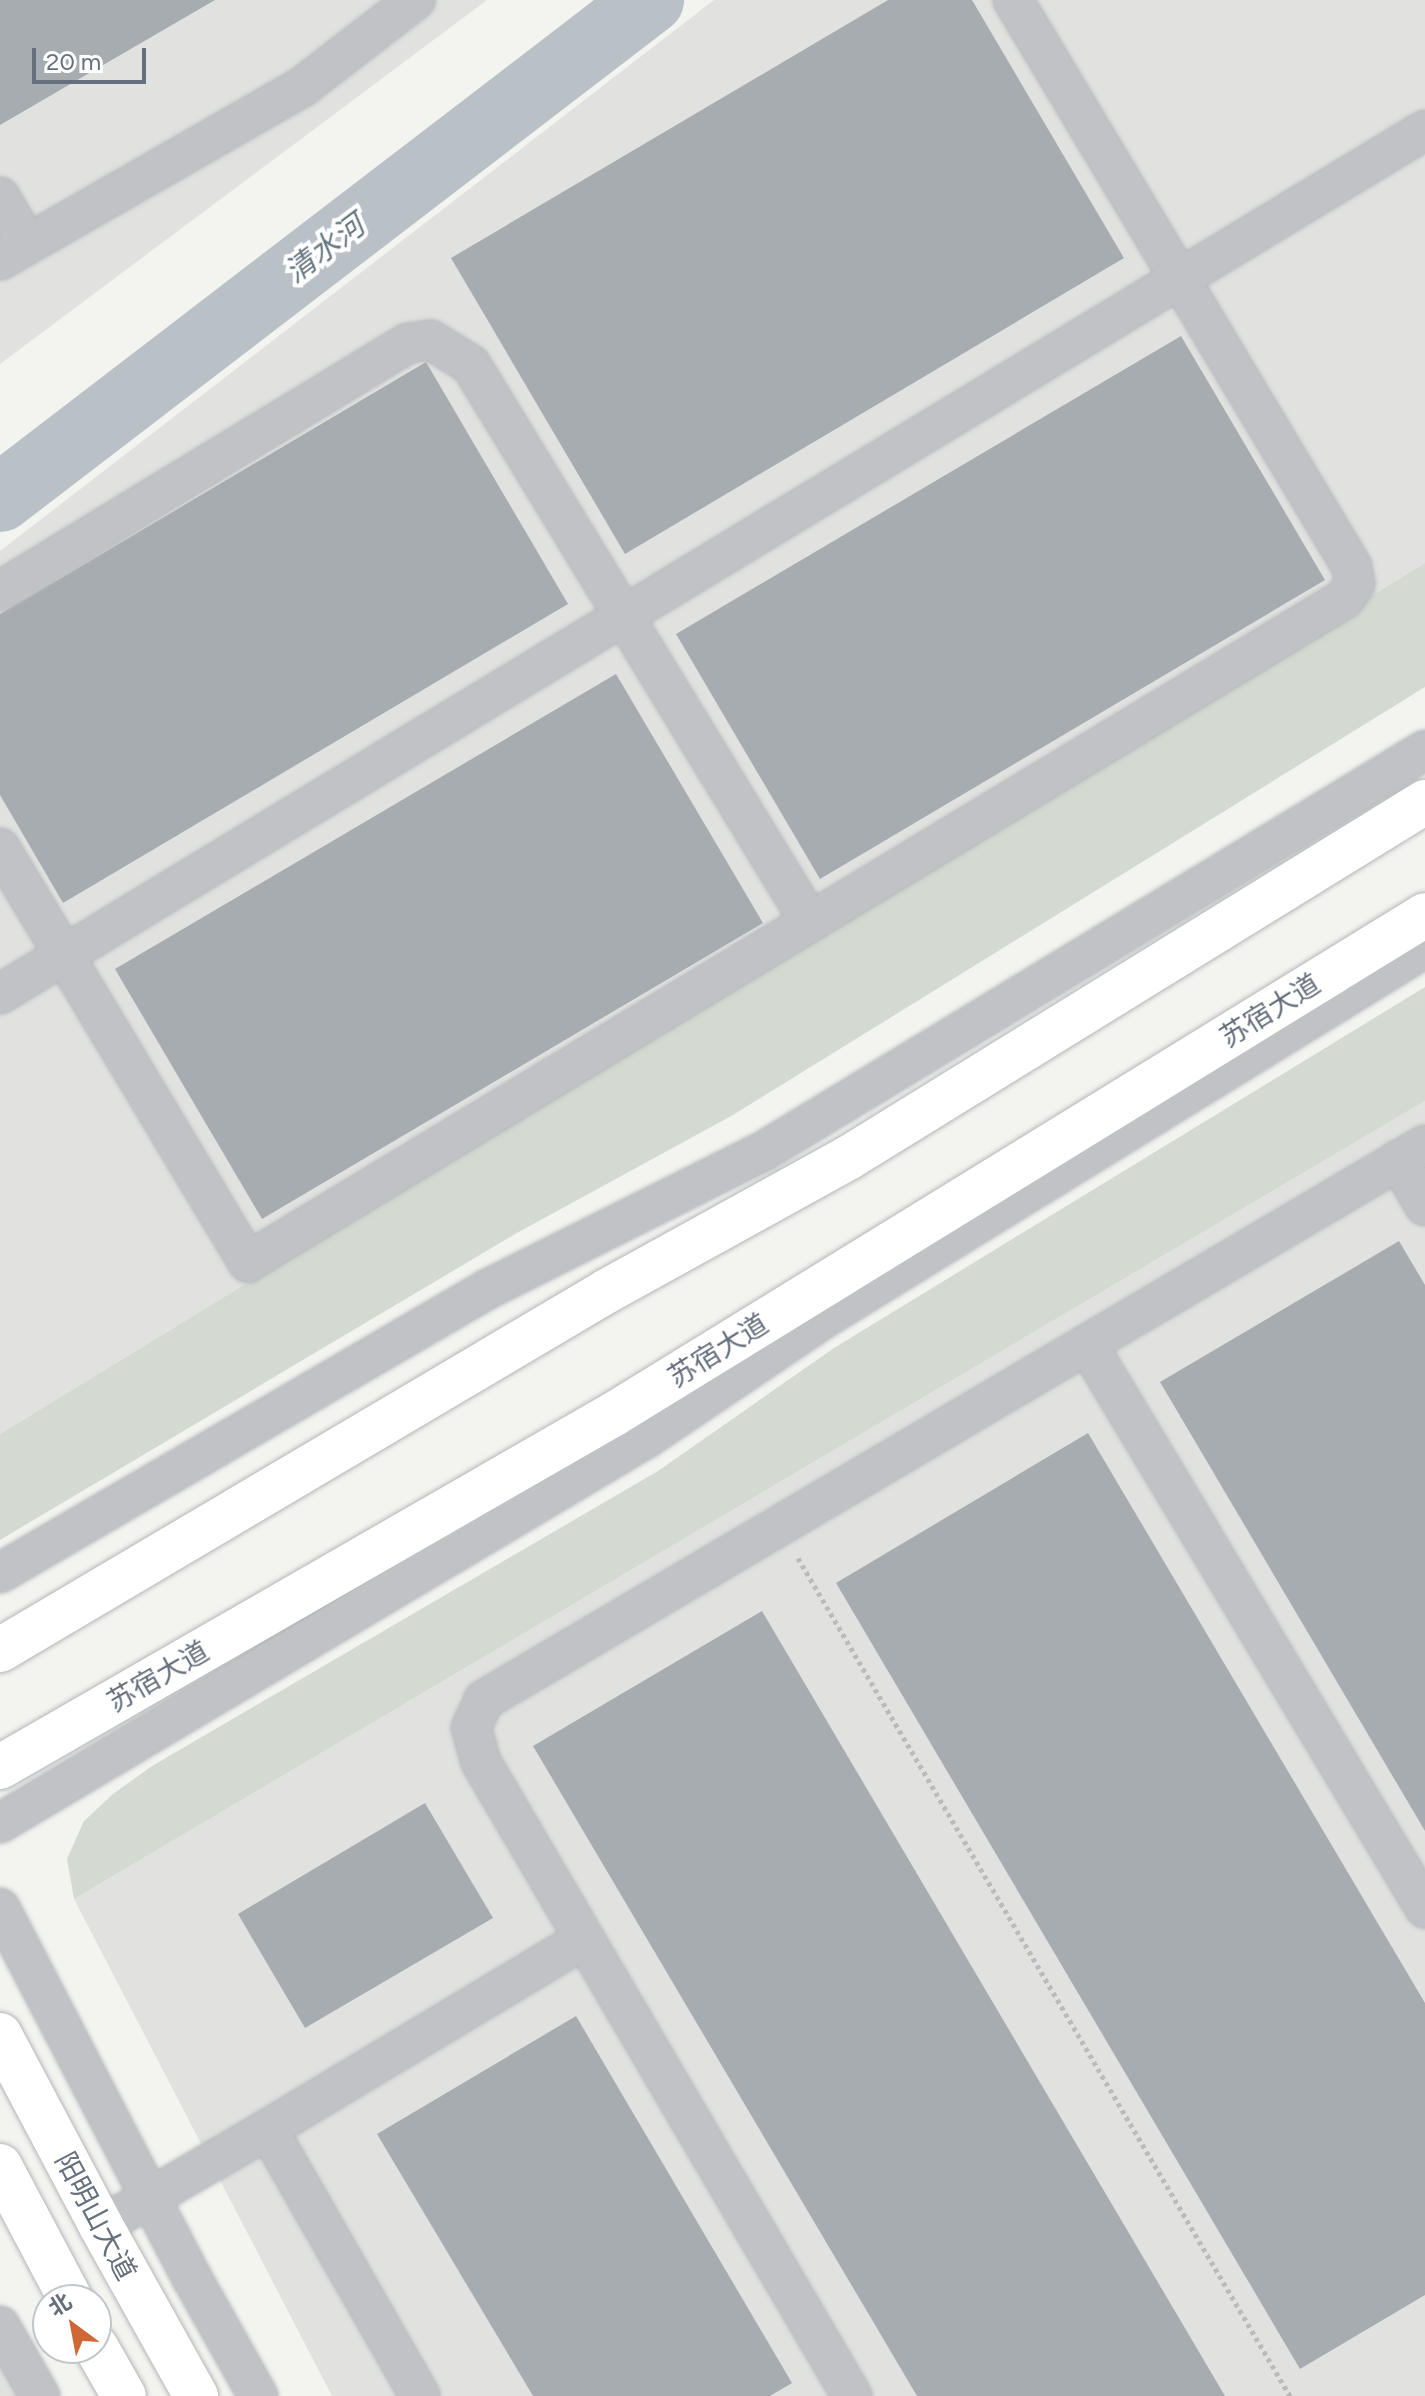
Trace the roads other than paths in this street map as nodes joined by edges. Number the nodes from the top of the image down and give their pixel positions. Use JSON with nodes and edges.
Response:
{"nodes":[{"id":1,"x":415,"y":0,"type":"edge"},
{"id":2,"x":1013,"y":0,"type":"edge"},
{"id":3,"x":1425,"y":130,"type":"edge"},
{"id":4,"x":0,"y":197,"type":"edge"},
{"id":5,"x":14,"y":252,"type":"edge"},
{"id":6,"x":1179,"y":279,"type":"junction"},
{"id":7,"x":0,"y":591,"type":"edge"},
{"id":8,"x":624,"y":616,"type":"junction"},
{"id":9,"x":1425,"y":750,"type":"edge"},
{"id":10,"x":1425,"y":802,"type":"edge"},
{"id":11,"x":0,"y":848,"type":"edge"},
{"id":12,"x":1425,"y":915,"type":"edge"},
{"id":13,"x":810,"y":922,"type":"junction"},
{"id":14,"x":1425,"y":948,"type":"edge"},
{"id":15,"x":64,"y":955,"type":"junction"},
{"id":16,"x":0,"y":994,"type":"edge"},
{"id":17,"x":1411,"y":1152,"type":"edge"},
{"id":18,"x":1425,"y":1206,"type":"edge"},
{"id":19,"x":1087,"y":1344,"type":"junction"},
{"id":20,"x":0,"y":1573,"type":"edge"},
{"id":21,"x":0,"y":1650,"type":"edge"},
{"id":22,"x":0,"y":1767,"type":"edge"},
{"id":23,"x":0,"y":1823,"type":"edge"},
{"id":24,"x":0,"y":1908,"type":"edge"},
{"id":25,"x":1425,"y":1908,"type":"edge"},
{"id":26,"x":584,"y":1939,"type":"junction"},
{"id":27,"x":0,"y":2035,"type":"edge"},
{"id":28,"x":268,"y":2129,"type":"junction"},
{"id":29,"x":0,"y":2166,"type":"edge"},
{"id":30,"x":150,"y":2198,"type":"junction"},
{"id":31,"x":101,"y":2226,"type":"junction"},
{"id":32,"x":63,"y":2284,"type":"edge"},
{"id":33,"x":0,"y":2326,"type":"edge"},
{"id":34,"x":106,"y":2364,"type":"edge"},
{"id":35,"x":40,"y":2396,"type":"edge"},
{"id":36,"x":124,"y":2396,"type":"edge"},
{"id":37,"x":196,"y":2396,"type":"edge"},
{"id":38,"x":258,"y":2396,"type":"edge"},
{"id":39,"x":420,"y":2396,"type":"edge"},
{"id":40,"x":852,"y":2396,"type":"edge"}],
"edges":[{"from":1,"to":5,"type":"lane"},
{"from":2,"to":6,"type":"lane"},
{"from":3,"to":6,"type":"lane"},
{"from":4,"to":5,"type":"lane"},
{"from":6,"to":8,"type":"lane"},
{"from":6,"to":13,"type":"lane"},
{"from":7,"to":8,"type":"lane"},
{"from":8,"to":13,"type":"lane"},
{"from":8,"to":15,"type":"lane"},
{"from":9,"to":20,"type":"lane"},
{"from":10,"to":21,"type":"main road"},
{"from":11,"to":15,"type":"lane"},
{"from":12,"to":22,"type":"main road","name":"苏宿大道"},
{"from":13,"to":15,"type":"lane"},
{"from":14,"to":23,"type":"lane"},
{"from":15,"to":16,"type":"lane"},
{"from":17,"to":18,"type":"lane"},
{"from":17,"to":19,"type":"lane"},
{"from":19,"to":25,"type":"lane"},
{"from":19,"to":26,"type":"lane"},
{"from":24,"to":30,"type":"lane"},
{"from":26,"to":28,"type":"lane"},
{"from":26,"to":40,"type":"lane"},
{"from":27,"to":31,"type":"main road","name":"阳明山大道"},
{"from":28,"to":30,"type":"lane"},
{"from":28,"to":39,"type":"lane"},
{"from":29,"to":32,"type":"main road"},
{"from":30,"to":31,"type":"lane"},
{"from":30,"to":38,"type":"lane"},
{"from":31,"to":37,"type":"main road","name":"阳明山大道"},
{"from":33,"to":35,"type":"lane"},
{"from":34,"to":36,"type":"main road"}]}
